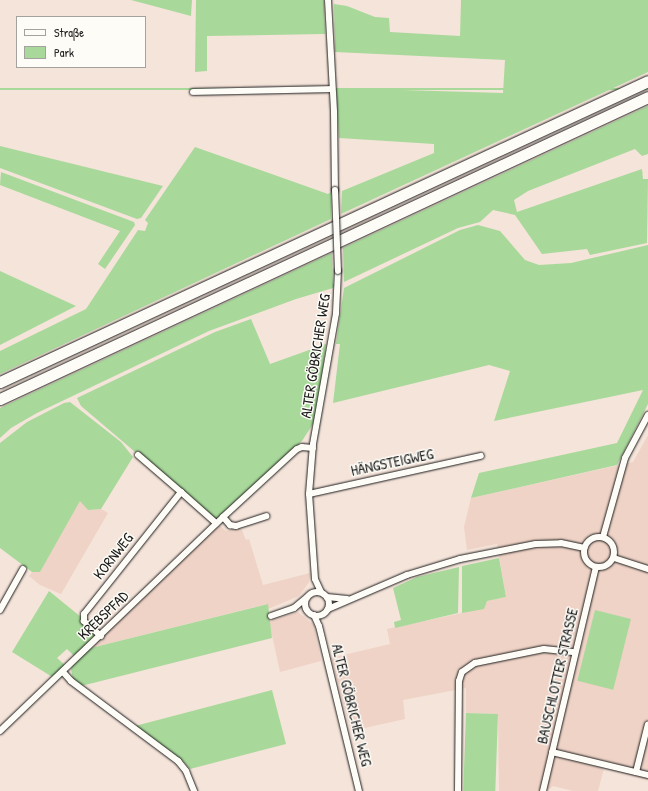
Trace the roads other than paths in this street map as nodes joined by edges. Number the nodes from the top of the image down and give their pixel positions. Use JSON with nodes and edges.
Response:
{"nodes":[{"id":1,"x":328,"y":0,"type":"edge"},
{"id":2,"x":648,"y":81,"type":"edge"},
{"id":3,"x":332,"y":89,"type":"junction"},
{"id":4,"x":193,"y":92,"type":"dead end"},
{"id":5,"x":648,"y":97,"type":"edge"},
{"id":6,"x":0,"y":382,"type":"edge"},
{"id":7,"x":0,"y":399,"type":"edge"},
{"id":8,"x":648,"y":415,"type":"edge"},
{"id":9,"x":313,"y":448,"type":"junction"},
{"id":10,"x":138,"y":455,"type":"dead end"},
{"id":11,"x":481,"y":456,"type":"dead end"},
{"id":12,"x":181,"y":492,"type":"junction"},
{"id":13,"x":309,"y":494,"type":"junction"},
{"id":14,"x":266,"y":516,"type":"dead end"},
{"id":15,"x":223,"y":517,"type":"junction"},
{"id":16,"x":216,"y":523,"type":"junction"},
{"id":17,"x":604,"y":537,"type":"junction"},
{"id":18,"x":584,"y":548,"type":"junction"},
{"id":19,"x":614,"y":558,"type":"junction"},
{"id":20,"x":596,"y":567,"type":"junction"},
{"id":21,"x":23,"y":569,"type":"dead end"},
{"id":22,"x":648,"y":569,"type":"edge"},
{"id":23,"x":315,"y":579,"type":"junction"},
{"id":24,"x":321,"y":592,"type":"junction"},
{"id":25,"x":308,"y":596,"type":"junction"},
{"id":26,"x":327,"y":597,"type":"junction"},
{"id":27,"x":347,"y":599,"type":"junction"},
{"id":28,"x":294,"y":608,"type":"junction"},
{"id":29,"x":328,"y":609,"type":"junction"},
{"id":30,"x":0,"y":610,"type":"edge"},
{"id":31,"x":307,"y":610,"type":"junction"},
{"id":32,"x":314,"y":615,"type":"junction"},
{"id":33,"x":321,"y":615,"type":"junction"},
{"id":34,"x":271,"y":616,"type":"dead end"},
{"id":35,"x":319,"y":626,"type":"junction"},
{"id":36,"x":101,"y":636,"type":"junction"},
{"id":37,"x":575,"y":652,"type":"junction"},
{"id":38,"x":63,"y":672,"type":"junction"},
{"id":39,"x":648,"y":724,"type":"edge"},
{"id":40,"x":0,"y":731,"type":"edge"},
{"id":41,"x":552,"y":752,"type":"junction"},
{"id":42,"x":636,"y":772,"type":"junction"},
{"id":43,"x":648,"y":775,"type":"edge"},
{"id":44,"x":194,"y":791,"type":"edge"},
{"id":45,"x":359,"y":791,"type":"edge"},
{"id":46,"x":458,"y":791,"type":"edge"},
{"id":47,"x":543,"y":791,"type":"edge"}],
"edges":[{"from":1,"to":3,"type":"street","name":"ALTER GÖBRICHER WEG"},
{"from":2,"to":6,"type":"highway"},
{"from":3,"to":4,"type":"street"},
{"from":3,"to":9,"type":"street","name":"ALTER GÖBRICHER WEG","bridge":true},
{"from":5,"to":7,"type":"highway"},
{"from":8,"to":17,"type":"street"},
{"from":9,"to":13,"type":"street","name":"ALTER GÖBRICHER WEG"},
{"from":9,"to":15,"type":"street","name":"KREBSPFAD"},
{"from":10,"to":12,"type":"street"},
{"from":11,"to":13,"type":"street","name":"HÄNGSTEIGWEG"},
{"from":12,"to":16,"type":"street"},
{"from":12,"to":36,"type":"street","name":"KORNWEG"},
{"from":13,"to":23,"type":"street","name":"ALTER GÖBRICHER WEG"},
{"from":14,"to":15,"type":"street"},
{"from":15,"to":16,"type":"street","name":"KREBSPFAD"},
{"from":16,"to":36,"type":"street","name":"KREBSPFAD"},
{"from":17,"to":18,"type":"street"},
{"from":17,"to":19,"type":"street"},
{"from":18,"to":20,"type":"street"},
{"from":18,"to":27,"type":"street"},
{"from":19,"to":20,"type":"street"},
{"from":19,"to":22,"type":"street"},
{"from":20,"to":37,"type":"street","name":"BAUSCHLOTTER STRASSE"},
{"from":21,"to":30,"type":"street"},
{"from":23,"to":24,"type":"street","name":"ALTER GÖBRICHER WEG"},
{"from":23,"to":25,"type":"street","name":"ALTER GÖBRICHER WEG"},
{"from":24,"to":25,"type":"street"},
{"from":24,"to":26,"type":"street"},
{"from":25,"to":28,"type":"street"},
{"from":25,"to":31,"type":"street"},
{"from":26,"to":27,"type":"street"},
{"from":26,"to":29,"type":"street"},
{"from":27,"to":29,"type":"street"},
{"from":28,"to":31,"type":"street"},
{"from":28,"to":34,"type":"street"},
{"from":29,"to":33,"type":"street"},
{"from":31,"to":32,"type":"street"},
{"from":32,"to":33,"type":"street"},
{"from":32,"to":35,"type":"street","name":"ALTER GÖBRICHER WEG"},
{"from":33,"to":35,"type":"street","name":"ALTER GÖBRICHER WEG"},
{"from":35,"to":45,"type":"street","name":"ALTER GÖBRICHER WEG"},
{"from":36,"to":38,"type":"street","name":"KREBSPFAD"},
{"from":37,"to":41,"type":"street","name":"BAUSCHLOTTER STRASSE"},
{"from":37,"to":46,"type":"street"},
{"from":38,"to":40,"type":"street","name":"KREBSPFAD"},
{"from":38,"to":44,"type":"street"},
{"from":39,"to":42,"type":"street"},
{"from":41,"to":42,"type":"street"},
{"from":41,"to":47,"type":"street","name":"BAUSCHLOTTER STRASSE"},
{"from":42,"to":43,"type":"street"}]}
